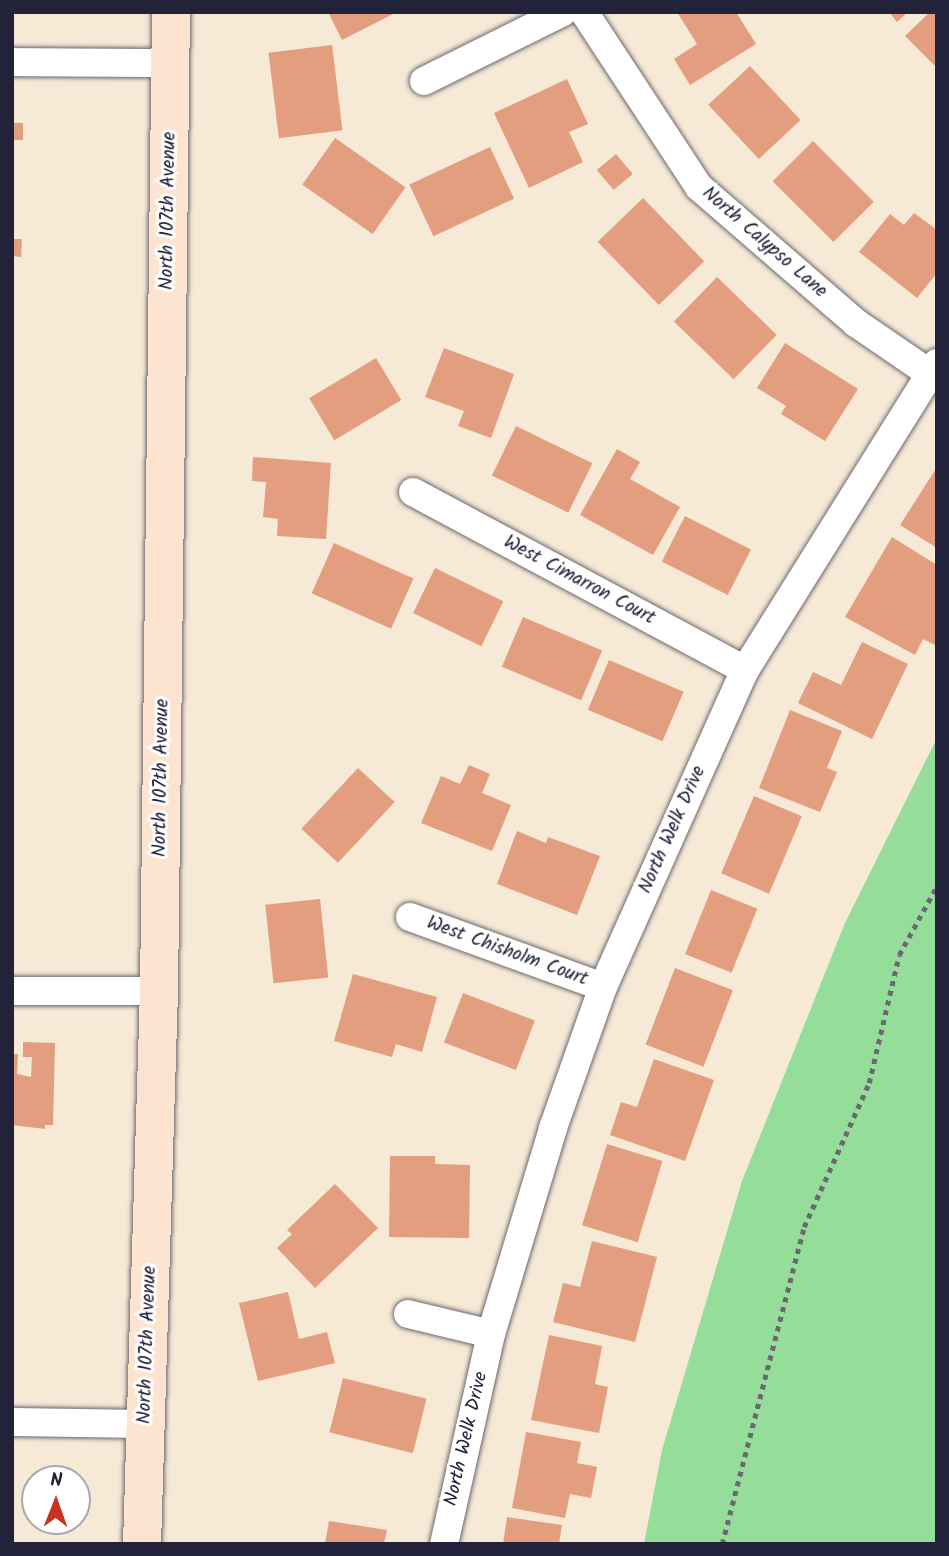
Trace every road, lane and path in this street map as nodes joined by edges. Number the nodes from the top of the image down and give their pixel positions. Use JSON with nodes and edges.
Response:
{"nodes":[{"id":1,"x":171,"y":12,"type":"edge"},
{"id":2,"x":563,"y":12,"type":"edge"},
{"id":3,"x":584,"y":12,"type":"edge"},
{"id":4,"x":12,"y":62,"type":"edge"},
{"id":5,"x":171,"y":63,"type":"junction"},
{"id":6,"x":424,"y":81,"type":"dead end"},
{"id":7,"x":933,"y":368,"type":"edge"},
{"id":8,"x":413,"y":492,"type":"dead end"},
{"id":9,"x":745,"y":670,"type":"junction"},
{"id":10,"x":937,"y":886,"type":"edge"},
{"id":11,"x":410,"y":917,"type":"dead end"},
{"id":12,"x":603,"y":987,"type":"junction"},
{"id":13,"x":12,"y":990,"type":"edge"},
{"id":14,"x":159,"y":991,"type":"junction"},
{"id":15,"x":408,"y":1314,"type":"dead end"},
{"id":16,"x":491,"y":1334,"type":"junction"},
{"id":17,"x":12,"y":1422,"type":"edge"},
{"id":18,"x":146,"y":1424,"type":"junction"},
{"id":19,"x":142,"y":1544,"type":"edge"},
{"id":20,"x":444,"y":1544,"type":"edge"},
{"id":21,"x":722,"y":1544,"type":"edge"}],
"edges":[{"from":1,"to":5,"type":"main road","name":"North 107th Avenue"},
{"from":2,"to":6,"type":"street"},
{"from":3,"to":7,"type":"street","name":"North Calypso Lane"},
{"from":4,"to":5,"type":"street"},
{"from":5,"to":14,"type":"main road","name":"North 107th Avenue"},
{"from":7,"to":9,"type":"street","name":"North Welk Drive"},
{"from":8,"to":9,"type":"street","name":"West Cimarron Court"},
{"from":9,"to":12,"type":"street","name":"North Welk Drive"},
{"from":10,"to":21,"type":"path"},
{"from":11,"to":12,"type":"street","name":"West Chisholm Court"},
{"from":12,"to":16,"type":"street","name":"North Welk Drive"},
{"from":13,"to":14,"type":"street"},
{"from":14,"to":18,"type":"main road","name":"North 107th Avenue"},
{"from":15,"to":16,"type":"street"},
{"from":16,"to":20,"type":"street","name":"North Welk Drive"},
{"from":17,"to":18,"type":"street"},
{"from":18,"to":19,"type":"main road","name":"North 107th Avenue"}]}
